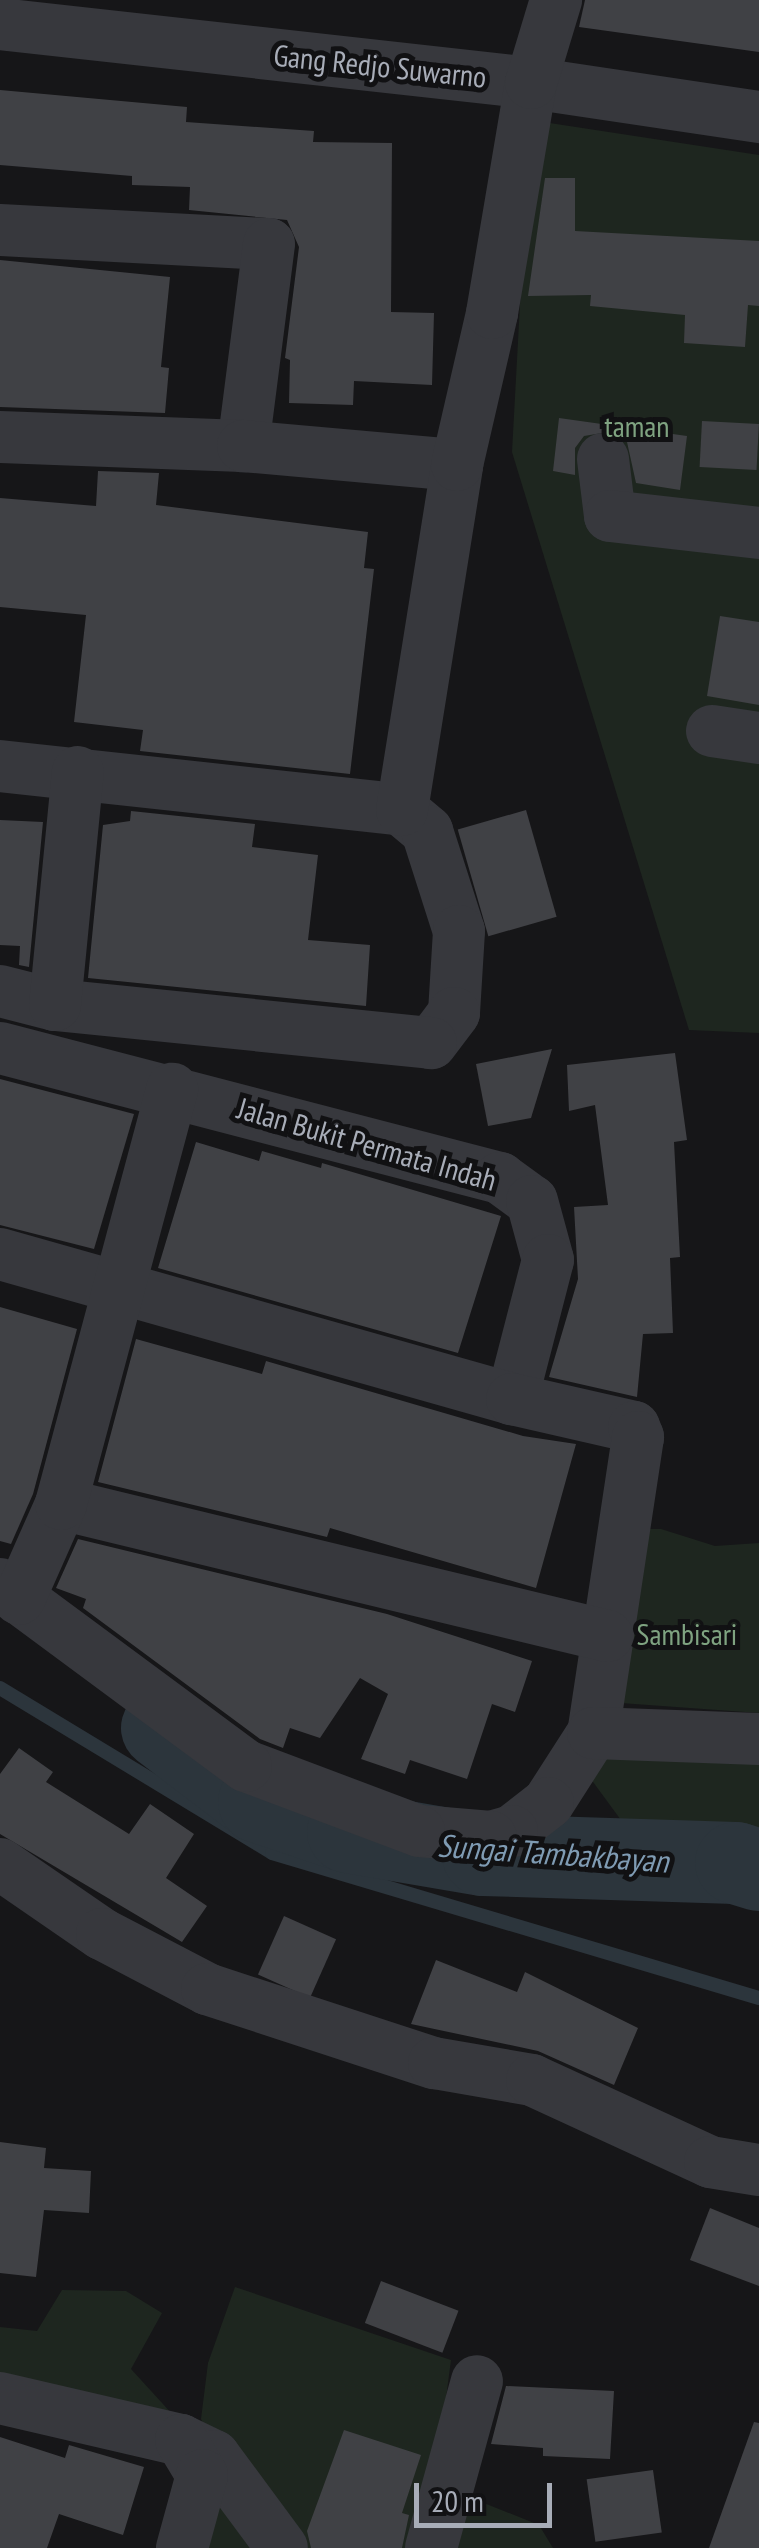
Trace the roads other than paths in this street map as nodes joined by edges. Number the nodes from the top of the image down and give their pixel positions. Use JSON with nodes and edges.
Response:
{"nodes":[{"id":1,"x":556,"y":0,"type":"edge"},
{"id":2,"x":0,"y":24,"type":"edge"},
{"id":3,"x":531,"y":84,"type":"junction"},
{"id":4,"x":759,"y":117,"type":"edge"},
{"id":5,"x":0,"y":230,"type":"edge"},
{"id":6,"x":0,"y":437,"type":"edge"},
{"id":7,"x":243,"y":446,"type":"junction"},
{"id":8,"x":603,"y":459,"type":"dead end"},
{"id":9,"x":458,"y":465,"type":"junction"},
{"id":10,"x":759,"y":534,"type":"edge"},
{"id":11,"x":0,"y":766,"type":"edge"},
{"id":12,"x":78,"y":772,"type":"junction"},
{"id":13,"x":402,"y":810,"type":"junction"},
{"id":14,"x":0,"y":991,"type":"edge"},
{"id":15,"x":54,"y":1004,"type":"junction"},
{"id":16,"x":0,"y":1048,"type":"edge"},
{"id":17,"x":172,"y":1089,"type":"junction"},
{"id":18,"x":0,"y":1254,"type":"edge"},
{"id":19,"x":116,"y":1283,"type":"junction"},
{"id":20,"x":512,"y":1399,"type":"junction"},
{"id":21,"x":61,"y":1504,"type":"junction"},
{"id":22,"x":10,"y":1591,"type":"edge"},
{"id":23,"x":607,"y":1636,"type":"junction"},
{"id":24,"x":593,"y":1733,"type":"junction"},
{"id":25,"x":759,"y":1739,"type":"edge"},
{"id":26,"x":0,"y":1864,"type":"edge"},
{"id":27,"x":759,"y":2170,"type":"edge"},
{"id":28,"x":477,"y":2382,"type":"dead end"},
{"id":29,"x":0,"y":2398,"type":"edge"},
{"id":30,"x":181,"y":2440,"type":"junction"},
{"id":31,"x":182,"y":2548,"type":"edge"},
{"id":32,"x":282,"y":2548,"type":"edge"},
{"id":33,"x":430,"y":2548,"type":"edge"}],
"edges":[{"from":1,"to":3,"type":"street"},
{"from":2,"to":3,"type":"street","name":"Gang Redjo Suwarno"},
{"from":3,"to":4,"type":"street","name":"Gang Redjo Suwarno"},
{"from":3,"to":9,"type":"street"},
{"from":5,"to":7,"type":"street"},
{"from":6,"to":7,"type":"street"},
{"from":7,"to":9,"type":"street"},
{"from":8,"to":10,"type":"street"},
{"from":9,"to":13,"type":"street"},
{"from":11,"to":12,"type":"street"},
{"from":12,"to":13,"type":"street"},
{"from":12,"to":15,"type":"street"},
{"from":13,"to":15,"type":"street"},
{"from":14,"to":15,"type":"street"},
{"from":16,"to":17,"type":"street","name":"Jalan Bukit Permata Indah"},
{"from":17,"to":19,"type":"street"},
{"from":17,"to":20,"type":"street","name":"Jalan Bukit Permata Indah"},
{"from":18,"to":19,"type":"street"},
{"from":19,"to":20,"type":"street"},
{"from":19,"to":21,"type":"street"},
{"from":20,"to":23,"type":"street"},
{"from":21,"to":22,"type":"street"},
{"from":21,"to":23,"type":"street"},
{"from":22,"to":24,"type":"street"},
{"from":23,"to":24,"type":"street"},
{"from":24,"to":25,"type":"street"},
{"from":26,"to":27,"type":"street"},
{"from":28,"to":33,"type":"street"},
{"from":29,"to":30,"type":"street"},
{"from":30,"to":31,"type":"street"},
{"from":30,"to":32,"type":"street"}]}
